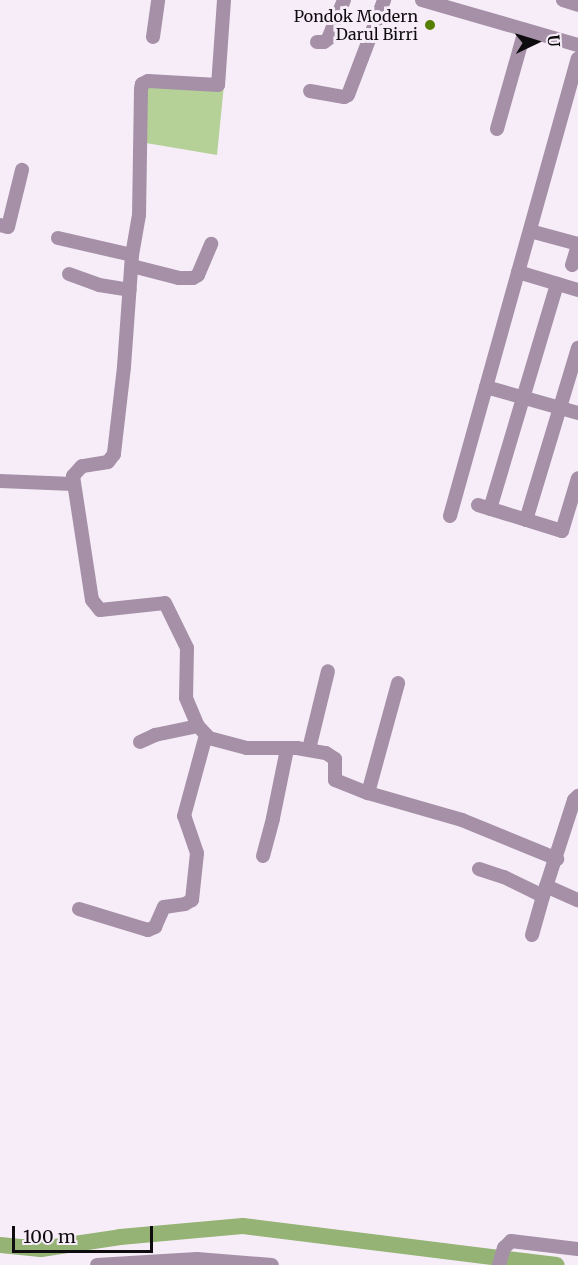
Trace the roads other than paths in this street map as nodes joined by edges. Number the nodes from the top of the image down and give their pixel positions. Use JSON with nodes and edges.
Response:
{"nodes":[{"id":1,"x":158,"y":0,"type":"edge"},
{"id":2,"x":224,"y":0,"type":"edge"},
{"id":3,"x":344,"y":0,"type":"edge"},
{"id":4,"x":384,"y":0,"type":"edge"},
{"id":5,"x":563,"y":0,"type":"edge"},
{"id":6,"x":431,"y":1,"type":"edge"},
{"id":7,"x":578,"y":5,"type":"edge"},
{"id":8,"x":525,"y":30,"type":"junction"},
{"id":9,"x":153,"y":38,"type":"dead end"},
{"id":10,"x":316,"y":42,"type":"dead end"},
{"id":11,"x":578,"y":45,"type":"edge"},
{"id":12,"x":578,"y":59,"type":"edge"},
{"id":13,"x":310,"y":91,"type":"dead end"},
{"id":14,"x":497,"y":129,"type":"dead end"},
{"id":15,"x":22,"y":170,"type":"dead end"},
{"id":16,"x":0,"y":225,"type":"edge"},
{"id":17,"x":530,"y":231,"type":"junction"},
{"id":18,"x":58,"y":238,"type":"dead end"},
{"id":19,"x":211,"y":244,"type":"dead end"},
{"id":20,"x":578,"y":244,"type":"edge"},
{"id":21,"x":132,"y":260,"type":"junction"},
{"id":22,"x":572,"y":265,"type":"dead end"},
{"id":23,"x":518,"y":272,"type":"junction"},
{"id":24,"x":69,"y":274,"type":"dead end"},
{"id":25,"x":556,"y":284,"type":"junction"},
{"id":26,"x":130,"y":290,"type":"junction"},
{"id":27,"x":578,"y":290,"type":"edge"},
{"id":28,"x":578,"y":348,"type":"edge"},
{"id":29,"x":486,"y":387,"type":"junction"},
{"id":30,"x":523,"y":397,"type":"junction"},
{"id":31,"x":560,"y":408,"type":"junction"},
{"id":32,"x":578,"y":413,"type":"edge"},
{"id":33,"x":578,"y":478,"type":"edge"},
{"id":34,"x":0,"y":481,"type":"edge"},
{"id":35,"x":73,"y":484,"type":"junction"},
{"id":36,"x":450,"y":516,"type":"dead end"},
{"id":37,"x":526,"y":520,"type":"junction"},
{"id":38,"x":328,"y":671,"type":"dead end"},
{"id":39,"x":398,"y":683,"type":"dead end"},
{"id":40,"x":202,"y":730,"type":"junction"},
{"id":41,"x":140,"y":742,"type":"dead end"},
{"id":42,"x":287,"y":749,"type":"junction"},
{"id":43,"x":309,"y":750,"type":"junction"},
{"id":44,"x":368,"y":793,"type":"junction"},
{"id":45,"x":578,"y":796,"type":"edge"},
{"id":46,"x":262,"y":856,"type":"dead end"},
{"id":47,"x":557,"y":859,"type":"junction"},
{"id":48,"x":479,"y":869,"type":"dead end"},
{"id":49,"x":544,"y":891,"type":"junction"},
{"id":50,"x":578,"y":900,"type":"edge"},
{"id":51,"x":79,"y":909,"type":"dead end"},
{"id":52,"x":532,"y":935,"type":"dead end"},
{"id":53,"x":578,"y":1249,"type":"edge"},
{"id":54,"x":500,"y":1260,"type":"edge"},
{"id":55,"x":97,"y":1265,"type":"edge"},
{"id":56,"x":272,"y":1265,"type":"edge"}],
"edges":[{"from":1,"to":9,"type":"street"},
{"from":2,"to":21,"type":"street"},
{"from":3,"to":10,"type":"street"},
{"from":4,"to":13,"type":"street"},
{"from":5,"to":7,"type":"street"},
{"from":6,"to":8,"type":"street"},
{"from":8,"to":11,"type":"street"},
{"from":8,"to":14,"type":"street"},
{"from":12,"to":17,"type":"street"},
{"from":15,"to":16,"type":"street"},
{"from":17,"to":20,"type":"street"},
{"from":17,"to":23,"type":"street"},
{"from":18,"to":21,"type":"street"},
{"from":19,"to":21,"type":"street"},
{"from":20,"to":22,"type":"street"},
{"from":21,"to":26,"type":"street"},
{"from":23,"to":25,"type":"street"},
{"from":23,"to":29,"type":"street"},
{"from":24,"to":26,"type":"street"},
{"from":25,"to":27,"type":"street"},
{"from":25,"to":30,"type":"street"},
{"from":26,"to":35,"type":"street"},
{"from":28,"to":31,"type":"street"},
{"from":29,"to":30,"type":"street"},
{"from":29,"to":36,"type":"street"},
{"from":30,"to":31,"type":"street"},
{"from":30,"to":37,"type":"street"},
{"from":31,"to":32,"type":"street"},
{"from":31,"to":37,"type":"street"},
{"from":33,"to":37,"type":"street"},
{"from":34,"to":35,"type":"street"},
{"from":35,"to":40,"type":"street"},
{"from":38,"to":43,"type":"street"},
{"from":39,"to":44,"type":"street"},
{"from":40,"to":41,"type":"street"},
{"from":40,"to":42,"type":"street"},
{"from":40,"to":51,"type":"street"},
{"from":42,"to":43,"type":"street"},
{"from":42,"to":46,"type":"street"},
{"from":43,"to":44,"type":"street"},
{"from":44,"to":47,"type":"street"},
{"from":45,"to":47,"type":"street"},
{"from":47,"to":49,"type":"street"},
{"from":48,"to":49,"type":"street"},
{"from":49,"to":50,"type":"street"},
{"from":49,"to":52,"type":"street"},
{"from":53,"to":54,"type":"street"},
{"from":55,"to":56,"type":"street"}]}
